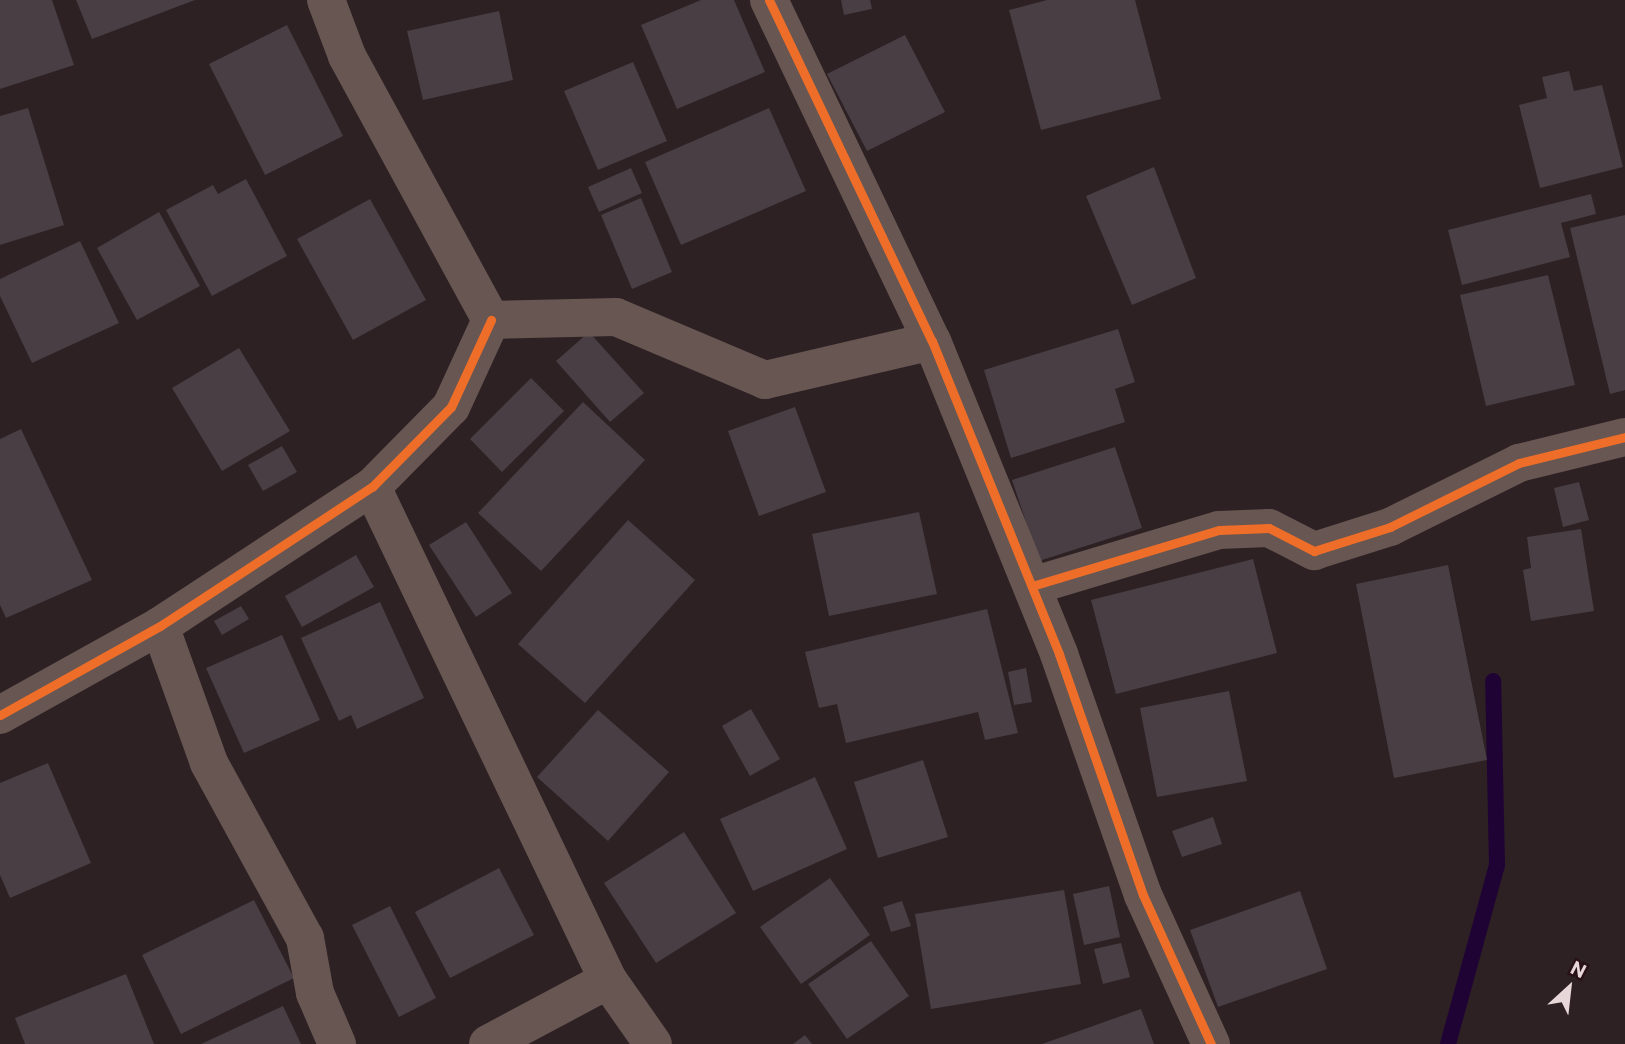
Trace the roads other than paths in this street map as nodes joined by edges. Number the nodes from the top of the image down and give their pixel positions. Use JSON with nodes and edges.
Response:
{"nodes":[{"id":1,"x":326,"y":0,"type":"edge"},
{"id":2,"x":769,"y":0,"type":"edge"},
{"id":3,"x":491,"y":320,"type":"junction"},
{"id":4,"x":932,"y":341,"type":"junction"},
{"id":5,"x":1625,"y":437,"type":"edge"},
{"id":6,"x":372,"y":487,"type":"junction"},
{"id":7,"x":1032,"y":586,"type":"junction"},
{"id":8,"x":160,"y":625,"type":"junction"},
{"id":9,"x":0,"y":715,"type":"edge"},
{"id":10,"x":608,"y":980,"type":"junction"},
{"id":11,"x":1218,"y":1043,"type":"edge"},
{"id":12,"x":337,"y":1044,"type":"edge"},
{"id":13,"x":488,"y":1044,"type":"edge"},
{"id":14,"x":653,"y":1044,"type":"edge"}],
"edges":[{"from":1,"to":3,"type":"street"},
{"from":2,"to":4,"type":"street"},
{"from":3,"to":4,"type":"street"},
{"from":3,"to":6,"type":"street"},
{"from":4,"to":7,"type":"street"},
{"from":5,"to":7,"type":"street"},
{"from":6,"to":8,"type":"street"},
{"from":6,"to":10,"type":"street"},
{"from":7,"to":11,"type":"street"},
{"from":8,"to":9,"type":"street"},
{"from":8,"to":12,"type":"street"},
{"from":10,"to":13,"type":"street"},
{"from":10,"to":14,"type":"street"}]}
